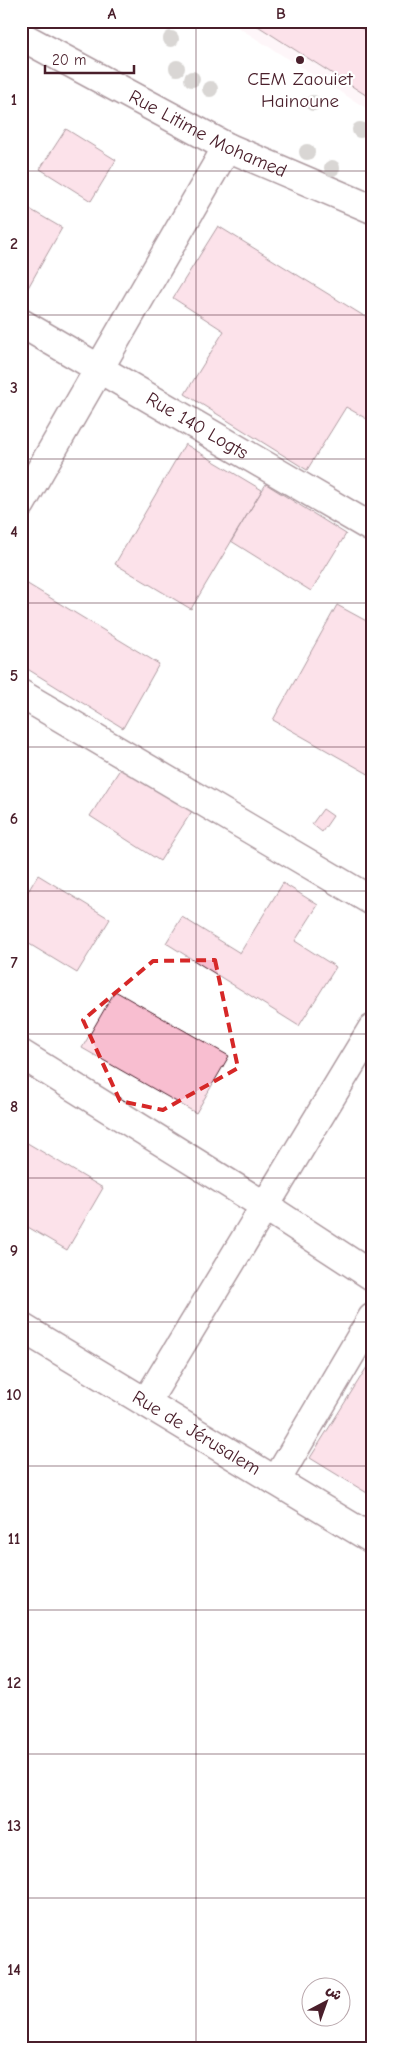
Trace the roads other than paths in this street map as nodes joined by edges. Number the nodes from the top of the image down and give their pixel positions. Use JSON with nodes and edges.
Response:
{"nodes":[{"id":1,"x":21,"y":36,"type":"edge"},
{"id":2,"x":227,"y":147,"type":"junction"},
{"id":3,"x":372,"y":209,"type":"edge"},
{"id":4,"x":21,"y":323,"type":"edge"},
{"id":5,"x":99,"y":368,"type":"junction"},
{"id":6,"x":21,"y":504,"type":"edge"},
{"id":7,"x":372,"y":528,"type":"edge"},
{"id":8,"x":21,"y":694,"type":"edge"},
{"id":9,"x":372,"y":901,"type":"edge"},
{"id":10,"x":372,"y":1029,"type":"edge"},
{"id":11,"x":21,"y":1054,"type":"edge"},
{"id":12,"x":265,"y":1206,"type":"junction"},
{"id":13,"x":372,"y":1276,"type":"edge"},
{"id":14,"x":372,"y":1318,"type":"edge"},
{"id":15,"x":21,"y":1327,"type":"edge"},
{"id":16,"x":147,"y":1402,"type":"junction"},
{"id":17,"x":276,"y":1481,"type":"junction"},
{"id":18,"x":372,"y":1539,"type":"edge"}],
"edges":[{"from":1,"to":2,"type":"street","name":"Rue Litime Mohamed"},
{"from":2,"to":3,"type":"street","name":"Rue Litime Mohamed"},
{"from":2,"to":5,"type":"street"},
{"from":4,"to":5,"type":"street","name":"Rue 140 Logts"},
{"from":5,"to":6,"type":"street"},
{"from":5,"to":7,"type":"street","name":"Rue 140 Logts"},
{"from":8,"to":9,"type":"street"},
{"from":10,"to":12,"type":"street"},
{"from":11,"to":12,"type":"street"},
{"from":12,"to":13,"type":"street"},
{"from":12,"to":16,"type":"street"},
{"from":14,"to":17,"type":"street"},
{"from":15,"to":16,"type":"street","name":"Rue de Jérusalem"},
{"from":16,"to":17,"type":"street","name":"Rue de Jérusalem"},
{"from":17,"to":18,"type":"street","name":"Rue de Jérusalem"}]}
